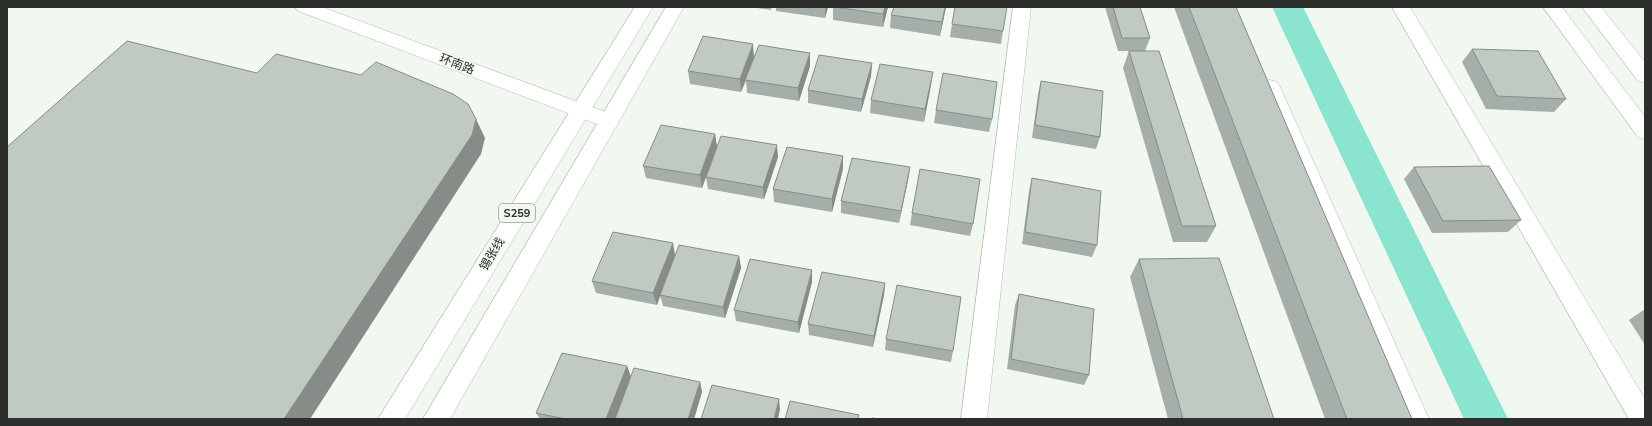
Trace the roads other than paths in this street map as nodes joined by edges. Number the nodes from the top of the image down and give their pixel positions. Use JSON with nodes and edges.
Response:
{"nodes":[{"id":1,"x":304,"y":7,"type":"edge"},
{"id":2,"x":644,"y":7,"type":"edge"},
{"id":3,"x":675,"y":7,"type":"edge"},
{"id":4,"x":1022,"y":7,"type":"edge"},
{"id":5,"x":1400,"y":7,"type":"edge"},
{"id":6,"x":1552,"y":7,"type":"edge"},
{"id":7,"x":1591,"y":7,"type":"edge"},
{"id":8,"x":1263,"y":72,"type":"edge"},
{"id":9,"x":1645,"y":76,"type":"edge"},
{"id":10,"x":581,"y":110,"type":"junction"},
{"id":11,"x":609,"y":121,"type":"junction"},
{"id":12,"x":1645,"y":132,"type":"edge"},
{"id":13,"x":391,"y":419,"type":"edge"},
{"id":14,"x":436,"y":419,"type":"edge"},
{"id":15,"x":974,"y":419,"type":"edge"},
{"id":16,"x":1416,"y":419,"type":"edge"},
{"id":17,"x":1643,"y":419,"type":"edge"}],
"edges":[{"from":1,"to":10,"type":"street","name":"环南路"},
{"from":2,"to":10,"type":"street","name":"锡张线","number":"S259"},
{"from":3,"to":11,"type":"street","number":"S259"},
{"from":4,"to":15,"type":"street"},
{"from":5,"to":17,"type":"street"},
{"from":6,"to":12,"type":"street"},
{"from":7,"to":9,"type":"street"},
{"from":8,"to":16,"type":"street"},
{"from":10,"to":11,"type":"street","name":"环南路"},
{"from":10,"to":13,"type":"street","name":"锡张线","number":"S259"},
{"from":11,"to":14,"type":"street","number":"S259"}]}
